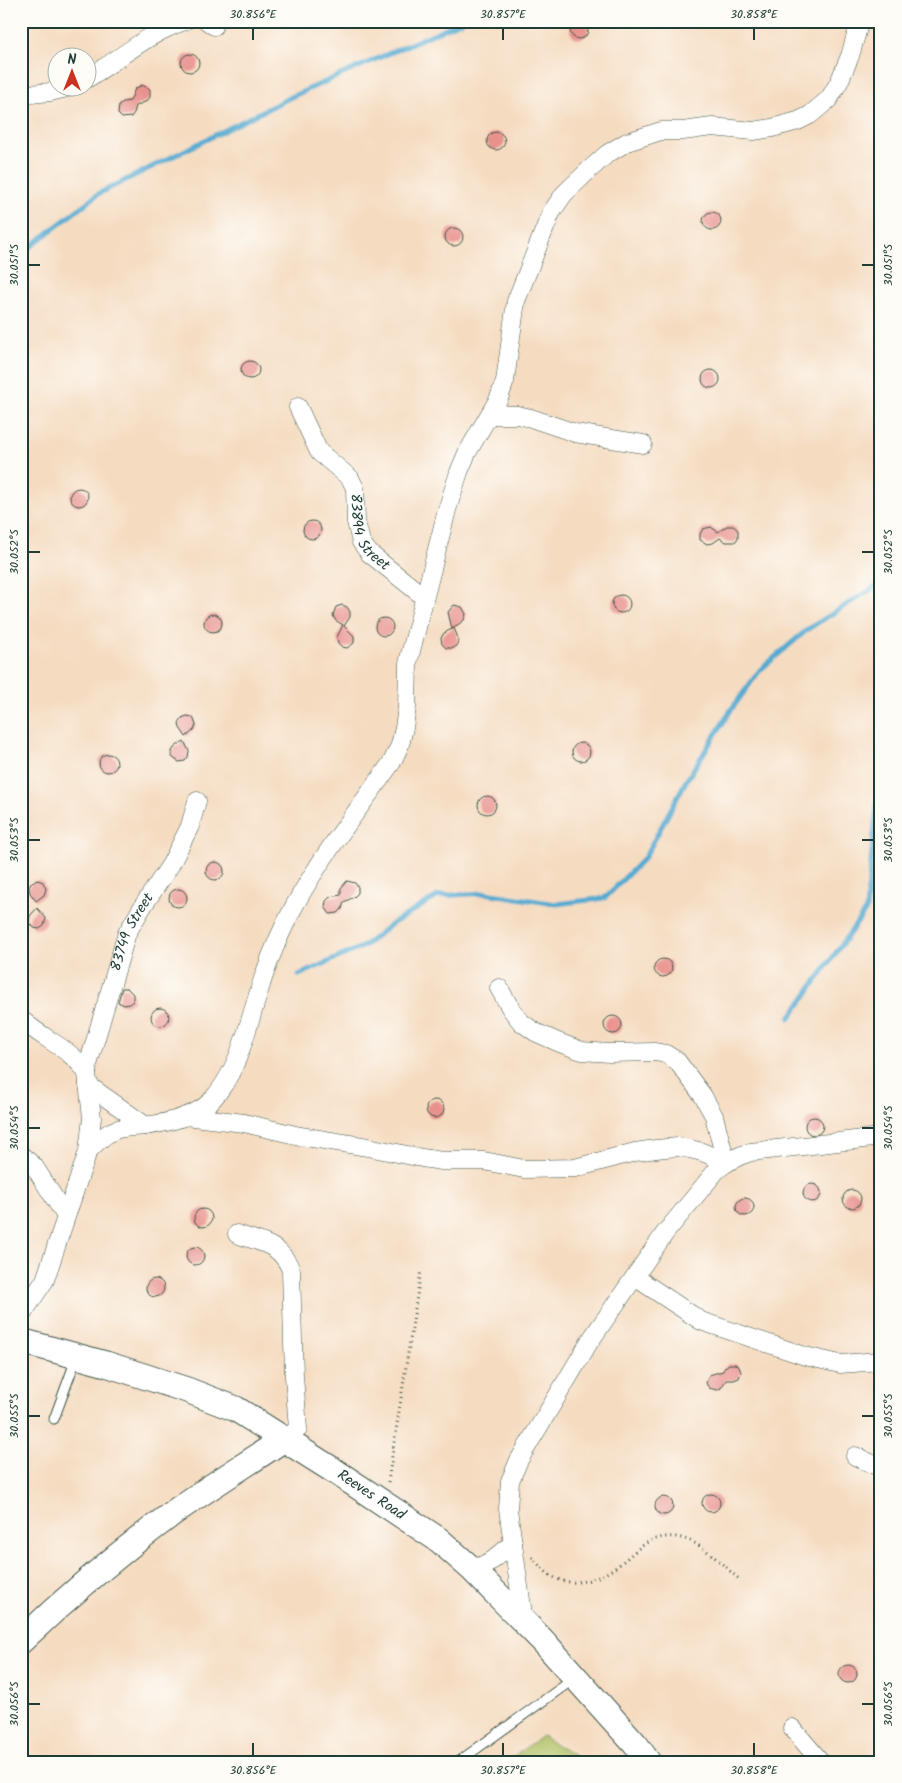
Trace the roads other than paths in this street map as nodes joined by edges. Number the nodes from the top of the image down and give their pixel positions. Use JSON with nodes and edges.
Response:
{"nodes":[{"id":1,"x":186,"y":21,"type":"edge"},
{"id":2,"x":860,"y":21,"type":"edge"},
{"id":3,"x":98,"y":71,"type":"edge"},
{"id":4,"x":48,"y":92,"type":"edge"},
{"id":5,"x":21,"y":94,"type":"edge"},
{"id":6,"x":298,"y":407,"type":"dead end"},
{"id":7,"x":490,"y":415,"type":"junction"},
{"id":8,"x":643,"y":444,"type":"dead end"},
{"id":9,"x":424,"y":597,"type":"junction"},
{"id":10,"x":197,"y":801,"type":"dead end"},
{"id":11,"x":499,"y":988,"type":"dead end"},
{"id":12,"x":21,"y":1019,"type":"edge"},
{"id":13,"x":88,"y":1079,"type":"junction"},
{"id":14,"x":185,"y":1116,"type":"junction"},
{"id":15,"x":146,"y":1126,"type":"junction"},
{"id":16,"x":881,"y":1137,"type":"edge"},
{"id":17,"x":88,"y":1151,"type":"junction"},
{"id":18,"x":21,"y":1156,"type":"edge"},
{"id":19,"x":726,"y":1162,"type":"junction"},
{"id":20,"x":65,"y":1215,"type":"junction"},
{"id":21,"x":237,"y":1234,"type":"dead end"},
{"id":22,"x":635,"y":1277,"type":"junction"},
{"id":23,"x":21,"y":1316,"type":"edge"},
{"id":24,"x":21,"y":1341,"type":"edge"},
{"id":25,"x":77,"y":1356,"type":"junction"},
{"id":26,"x":880,"y":1360,"type":"edge"},
{"id":27,"x":54,"y":1419,"type":"dead end"},
{"id":28,"x":291,"y":1434,"type":"junction"},
{"id":29,"x":855,"y":1456,"type":"dead end"},
{"id":30,"x":881,"y":1468,"type":"edge"},
{"id":31,"x":513,"y":1543,"type":"junction"},
{"id":32,"x":473,"y":1570,"type":"junction"},
{"id":33,"x":524,"y":1621,"type":"junction"},
{"id":34,"x":21,"y":1641,"type":"edge"},
{"id":35,"x":575,"y":1678,"type":"junction"},
{"id":36,"x":792,"y":1728,"type":"dead end"},
{"id":37,"x":458,"y":1762,"type":"edge"},
{"id":38,"x":648,"y":1762,"type":"edge"},
{"id":39,"x":821,"y":1762,"type":"edge"}],
"edges":[{"from":1,"to":3,"type":"street"},
{"from":2,"to":7,"type":"street"},
{"from":4,"to":5,"type":"street"},
{"from":6,"to":9,"type":"street","name":"83894 Street"},
{"from":7,"to":8,"type":"street"},
{"from":7,"to":9,"type":"street"},
{"from":9,"to":14,"type":"street"},
{"from":10,"to":13,"type":"street","name":"83749 Street"},
{"from":11,"to":19,"type":"street"},
{"from":12,"to":13,"type":"street"},
{"from":13,"to":15,"type":"street"},
{"from":13,"to":17,"type":"street","name":"83749 Street"},
{"from":14,"to":15,"type":"street"},
{"from":14,"to":19,"type":"street"},
{"from":15,"to":17,"type":"street"},
{"from":16,"to":19,"type":"street"},
{"from":17,"to":20,"type":"street","name":"83749 Street"},
{"from":18,"to":20,"type":"street"},
{"from":19,"to":22,"type":"street"},
{"from":20,"to":23,"type":"street","name":"83749 Street"},
{"from":21,"to":28,"type":"street"},
{"from":22,"to":26,"type":"street"},
{"from":22,"to":31,"type":"street"},
{"from":24,"to":25,"type":"street","name":"Reeves Road"},
{"from":25,"to":27,"type":"lane"},
{"from":25,"to":28,"type":"street","name":"Reeves Road"},
{"from":28,"to":32,"type":"street","name":"Reeves Road"},
{"from":28,"to":34,"type":"street"},
{"from":29,"to":30,"type":"street"},
{"from":31,"to":32,"type":"street"},
{"from":31,"to":33,"type":"street"},
{"from":32,"to":33,"type":"street","name":"Reeves Road"},
{"from":33,"to":35,"type":"street","name":"Reeves Road"},
{"from":35,"to":37,"type":"lane"},
{"from":35,"to":38,"type":"street","name":"Reeves Road"},
{"from":36,"to":39,"type":"street"}]}
